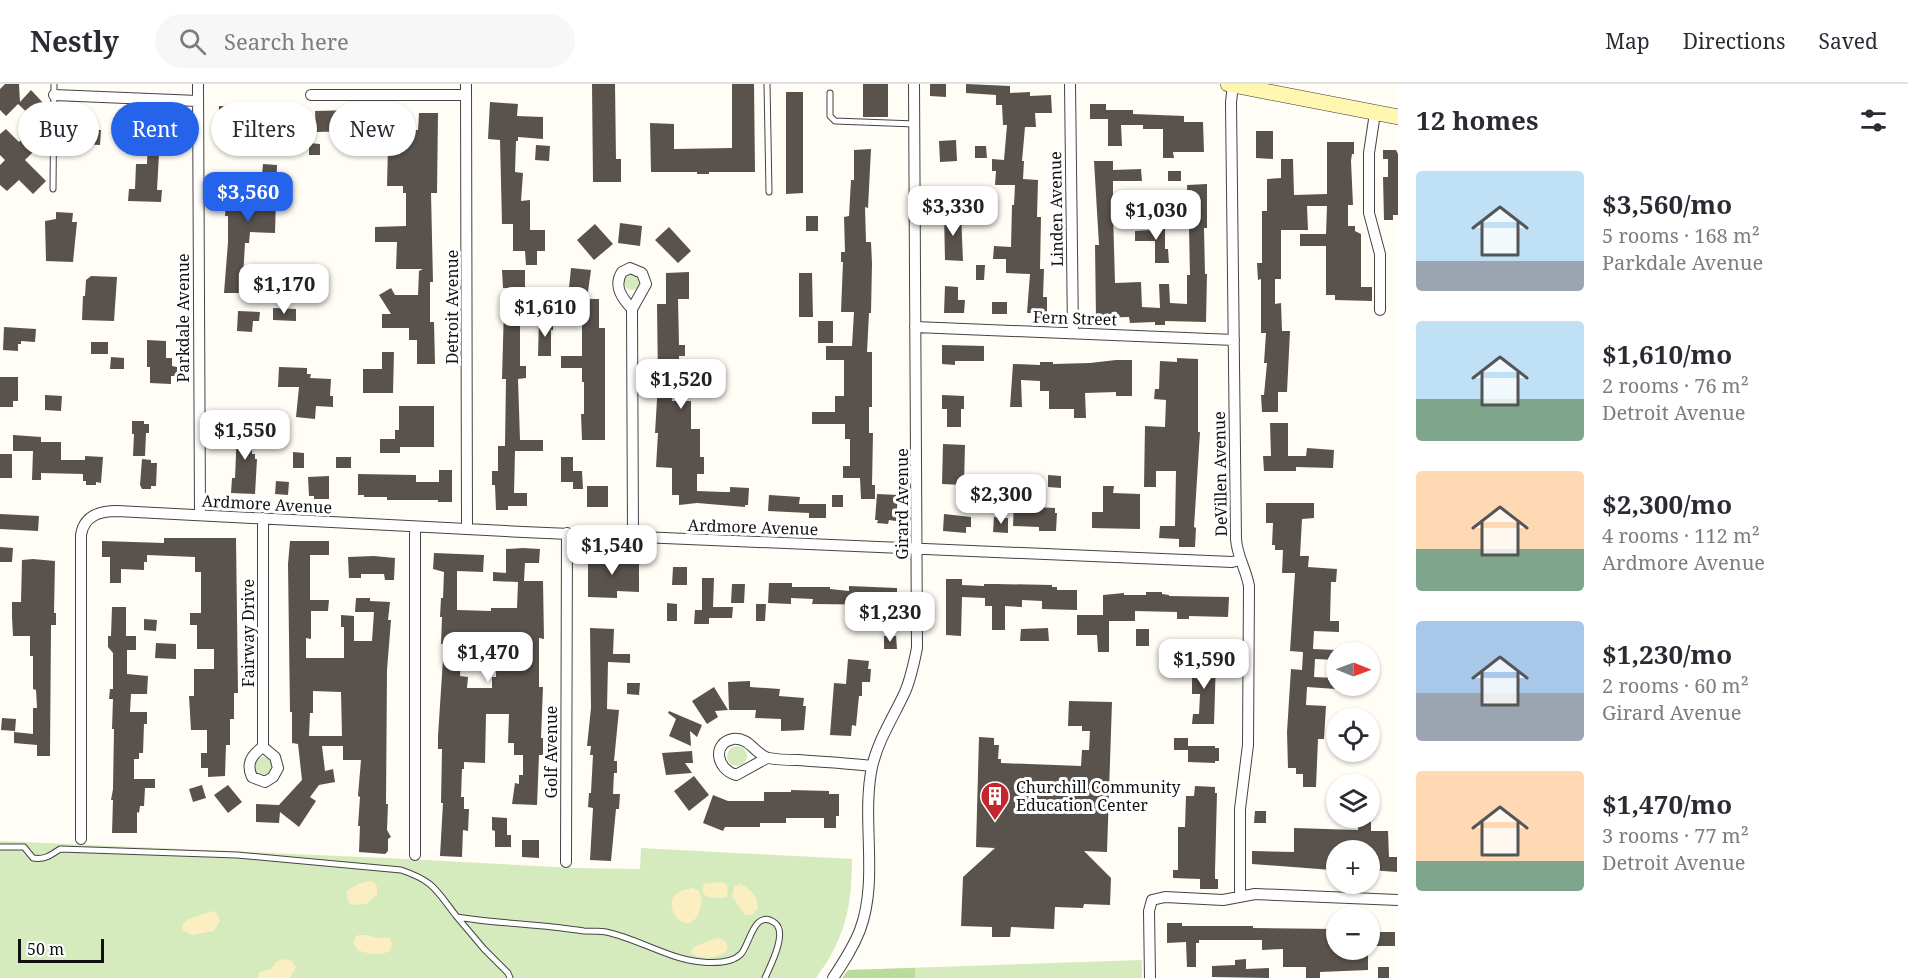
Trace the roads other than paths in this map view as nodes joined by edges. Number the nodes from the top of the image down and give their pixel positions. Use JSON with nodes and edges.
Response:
{"nodes":[{"id":1,"x":198,"y":84,"type":"edge"},
{"id":2,"x":766,"y":84,"type":"edge"},
{"id":3,"x":914,"y":84,"type":"edge"},
{"id":4,"x":1070,"y":84,"type":"edge"},
{"id":5,"x":1230,"y":85,"type":"edge"},
{"id":6,"x":1274,"y":88,"type":"edge"},
{"id":7,"x":466,"y":89,"type":"edge"},
{"id":8,"x":54,"y":90,"type":"edge"},
{"id":9,"x":830,"y":93,"type":"dead end"},
{"id":10,"x":311,"y":95,"type":"dead end"},
{"id":11,"x":198,"y":101,"type":"junction"},
{"id":12,"x":1375,"y":113,"type":"junction"},
{"id":13,"x":1398,"y":117,"type":"edge"},
{"id":14,"x":915,"y":124,"type":"junction"},
{"id":15,"x":53,"y":189,"type":"dead end"},
{"id":16,"x":769,"y":192,"type":"dead end"},
{"id":17,"x":632,"y":309,"type":"dead end"},
{"id":18,"x":1380,"y":310,"type":"dead end"},
{"id":19,"x":915,"y":327,"type":"junction"},
{"id":20,"x":1073,"y":333,"type":"junction"},
{"id":21,"x":1234,"y":339,"type":"junction"},
{"id":22,"x":200,"y":515,"type":"junction"},
{"id":23,"x":263,"y":518,"type":"junction"},
{"id":24,"x":415,"y":527,"type":"junction"},
{"id":25,"x":467,"y":530,"type":"junction"},
{"id":26,"x":567,"y":533,"type":"junction"},
{"id":27,"x":633,"y":537,"type":"junction"},
{"id":28,"x":917,"y":549,"type":"junction"},
{"id":29,"x":1240,"y":560,"type":"junction"},
{"id":30,"x":263,"y":747,"type":"dead end"},
{"id":31,"x":767,"y":758,"type":"dead end"},
{"id":32,"x":872,"y":766,"type":"junction"},
{"id":33,"x":81,"y":839,"type":"dead end"},
{"id":34,"x":0,"y":847,"type":"edge"},
{"id":35,"x":415,"y":855,"type":"dead end"},
{"id":36,"x":566,"y":862,"type":"dead end"},
{"id":37,"x":1240,"y":896,"type":"junction"},
{"id":38,"x":1398,"y":900,"type":"edge"},
{"id":39,"x":457,"y":917,"type":"junction"},
{"id":40,"x":510,"y":978,"type":"edge"},
{"id":41,"x":765,"y":978,"type":"edge"},
{"id":42,"x":833,"y":978,"type":"edge"},
{"id":43,"x":1150,"y":978,"type":"edge"}],
"edges":[{"from":1,"to":11,"type":"street","name":"Parkdale Avenue"},
{"from":2,"to":16,"type":"lane"},
{"from":3,"to":14,"type":"street","name":"Girard Avenue"},
{"from":4,"to":20,"type":"street","name":"Linden Avenue"},
{"from":5,"to":6,"type":"main road"},
{"from":5,"to":21,"type":"street","name":"DeVillen Avenue"},
{"from":6,"to":12,"type":"main road"},
{"from":7,"to":10,"type":"street"},
{"from":7,"to":25,"type":"street","name":"Detroit Avenue"},
{"from":8,"to":11,"type":"street"},
{"from":8,"to":15,"type":"lane"},
{"from":9,"to":14,"type":"lane"},
{"from":11,"to":22,"type":"street","name":"Parkdale Avenue"},
{"from":12,"to":13,"type":"main road"},
{"from":12,"to":18,"type":"street"},
{"from":14,"to":19,"type":"street","name":"Girard Avenue"},
{"from":17,"to":27,"type":"street"},
{"from":19,"to":20,"type":"street","name":"Fern Street"},
{"from":19,"to":28,"type":"street","name":"Girard Avenue"},
{"from":20,"to":21,"type":"street","name":"Fern Street"},
{"from":21,"to":29,"type":"street","name":"DeVillen Avenue"},
{"from":22,"to":23,"type":"street","name":"Ardmore Avenue"},
{"from":22,"to":33,"type":"street","name":"Ardmore Avenue"},
{"from":23,"to":24,"type":"street","name":"Ardmore Avenue"},
{"from":23,"to":30,"type":"street","name":"Fairway Drive"},
{"from":24,"to":25,"type":"street","name":"Ardmore Avenue"},
{"from":24,"to":35,"type":"street"},
{"from":25,"to":26,"type":"street","name":"Ardmore Avenue"},
{"from":26,"to":27,"type":"street","name":"Ardmore Avenue"},
{"from":26,"to":36,"type":"street","name":"Golf Avenue"},
{"from":27,"to":28,"type":"street","name":"Ardmore Avenue"},
{"from":28,"to":29,"type":"street","name":"Ardmore Avenue"},
{"from":28,"to":32,"type":"street","name":"Girard Avenue"},
{"from":29,"to":37,"type":"street","name":"DeVillen Avenue"},
{"from":31,"to":32,"type":"street"},
{"from":32,"to":42,"type":"street","name":"Girard Avenue"},
{"from":34,"to":39,"type":"lane"},
{"from":37,"to":38,"type":"street"},
{"from":37,"to":43,"type":"street"},
{"from":39,"to":40,"type":"lane"},
{"from":39,"to":41,"type":"lane"}]}
